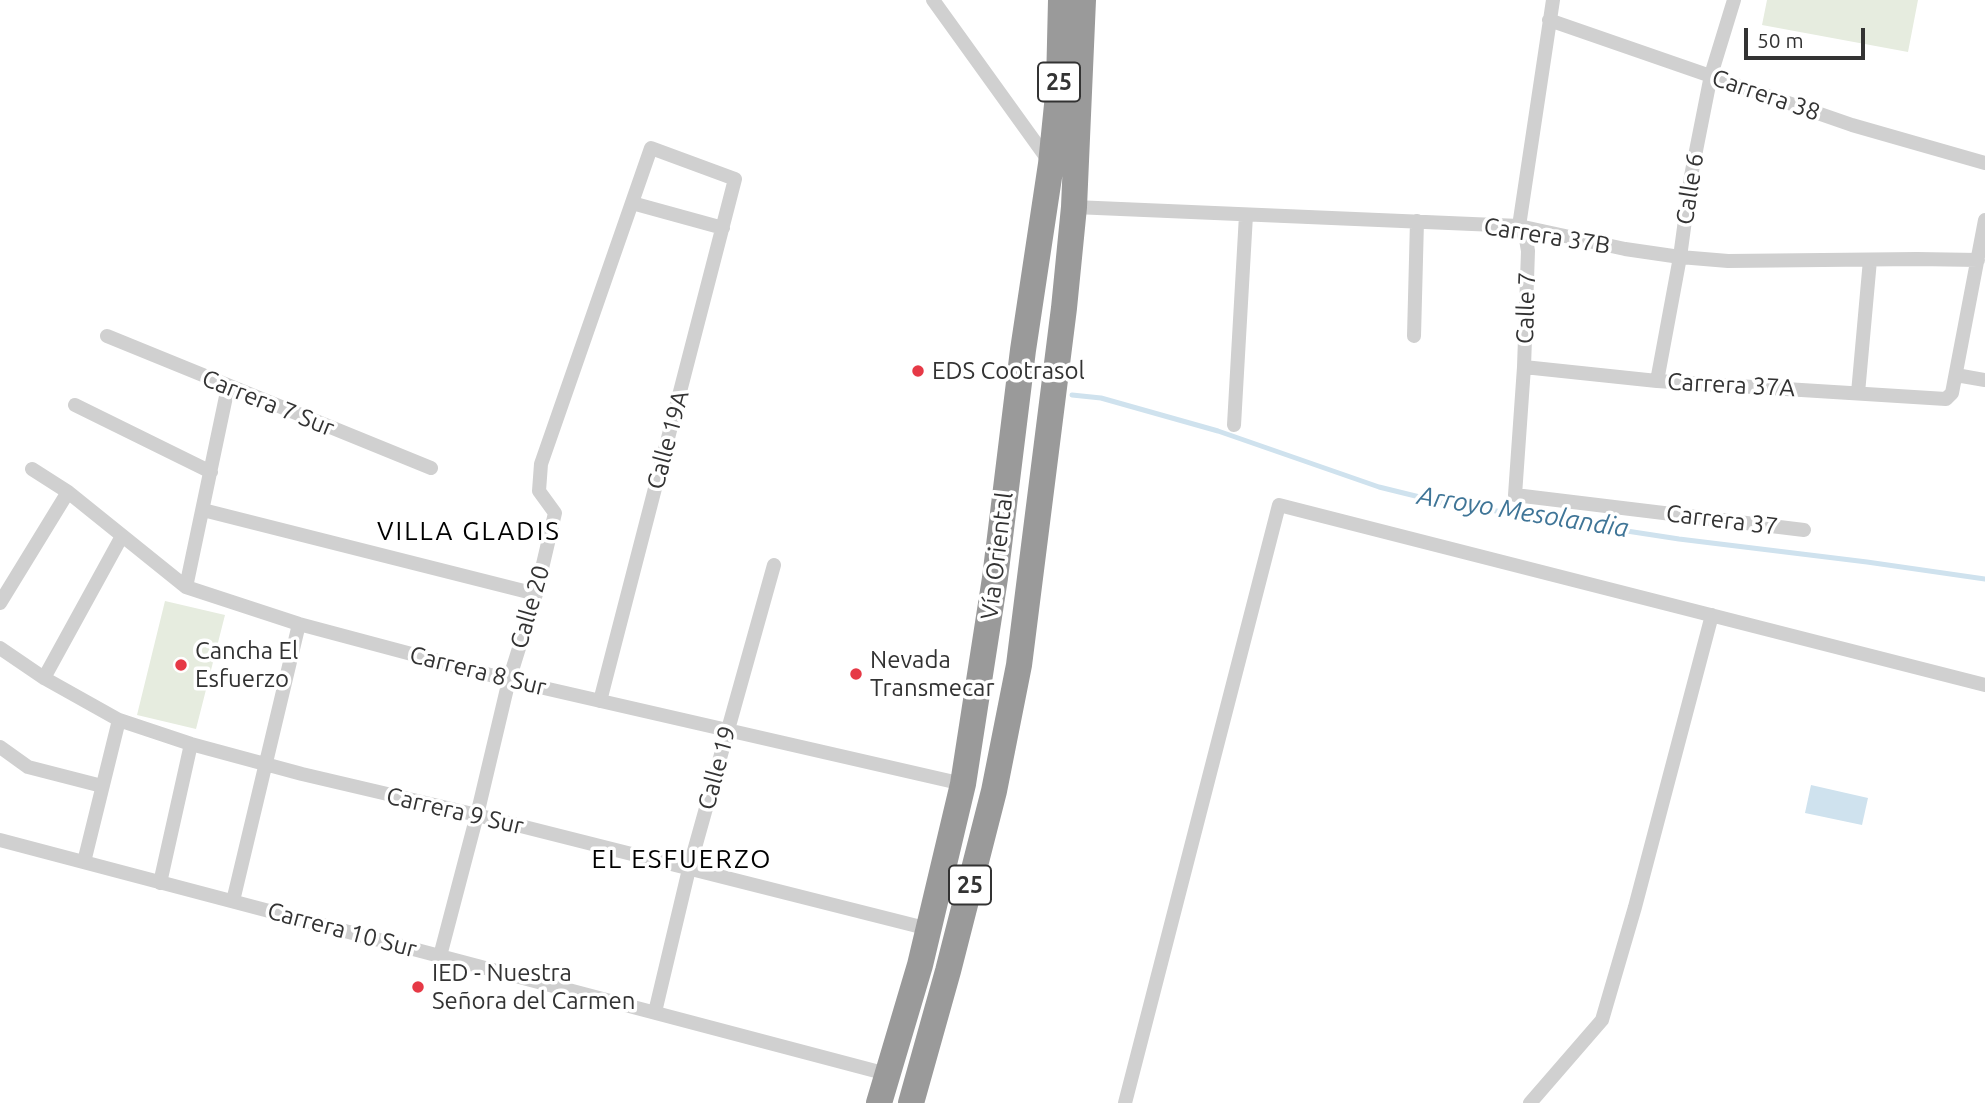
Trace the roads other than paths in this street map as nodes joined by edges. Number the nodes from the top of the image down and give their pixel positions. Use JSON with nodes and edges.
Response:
{"nodes":[{"id":1,"x":933,"y":0,"type":"edge"},
{"id":2,"x":1061,"y":0,"type":"edge"},
{"id":3,"x":1083,"y":0,"type":"edge"},
{"id":4,"x":1553,"y":0,"type":"edge"},
{"id":5,"x":1734,"y":0,"type":"edge"},
{"id":6,"x":1549,"y":20,"type":"junction"},
{"id":7,"x":1711,"y":75,"type":"junction"},
{"id":8,"x":1985,"y":163,"type":"edge"},
{"id":9,"x":1051,"y":164,"type":"junction"},
{"id":10,"x":735,"y":179,"type":"joint"},
{"id":11,"x":632,"y":203,"type":"junction"},
{"id":12,"x":1074,"y":207,"type":"junction"},
{"id":13,"x":1246,"y":215,"type":"junction"},
{"id":14,"x":1985,"y":220,"type":"edge"},
{"id":15,"x":1417,"y":221,"type":"junction"},
{"id":16,"x":1519,"y":226,"type":"junction"},
{"id":17,"x":723,"y":228,"type":"junction"},
{"id":18,"x":1680,"y":257,"type":"junction"},
{"id":19,"x":1870,"y":260,"type":"junction"},
{"id":20,"x":1978,"y":260,"type":"junction"},
{"id":21,"x":1978,"y":300,"type":"edge"},
{"id":22,"x":107,"y":336,"type":"dead end"},
{"id":23,"x":1414,"y":336,"type":"dead end"},
{"id":24,"x":1524,"y":367,"type":"junction"},
{"id":25,"x":1956,"y":375,"type":"junction"},
{"id":26,"x":1985,"y":380,"type":"edge"},
{"id":27,"x":1657,"y":381,"type":"junction"},
{"id":28,"x":228,"y":387,"type":"junction"},
{"id":29,"x":1858,"y":393,"type":"junction"},
{"id":30,"x":75,"y":405,"type":"dead end"},
{"id":31,"x":1234,"y":425,"type":"dead end"},
{"id":32,"x":431,"y":468,"type":"dead end"},
{"id":33,"x":32,"y":469,"type":"dead end"},
{"id":34,"x":211,"y":472,"type":"junction"},
{"id":35,"x":68,"y":492,"type":"junction"},
{"id":36,"x":1515,"y":495,"type":"joint"},
{"id":37,"x":203,"y":510,"type":"junction"},
{"id":38,"x":1804,"y":530,"type":"dead end"},
{"id":39,"x":122,"y":536,"type":"junction"},
{"id":40,"x":774,"y":565,"type":"dead end"},
{"id":41,"x":186,"y":587,"type":"junction"},
{"id":42,"x":536,"y":594,"type":"junction"},
{"id":43,"x":0,"y":603,"type":"edge"},
{"id":44,"x":1712,"y":615,"type":"junction"},
{"id":45,"x":299,"y":624,"type":"junction"},
{"id":46,"x":0,"y":648,"type":"edge"},
{"id":47,"x":44,"y":678,"type":"junction"},
{"id":48,"x":509,"y":680,"type":"junction"},
{"id":49,"x":1985,"y":685,"type":"edge"},
{"id":50,"x":600,"y":701,"type":"junction"},
{"id":51,"x":119,"y":720,"type":"junction"},
{"id":52,"x":728,"y":729,"type":"junction"},
{"id":53,"x":191,"y":744,"type":"junction"},
{"id":54,"x":0,"y":747,"type":"edge"},
{"id":55,"x":266,"y":764,"type":"junction"},
{"id":56,"x":963,"y":784,"type":"junction"},
{"id":57,"x":102,"y":786,"type":"junction"},
{"id":58,"x":477,"y":816,"type":"junction"},
{"id":59,"x":0,"y":840,"type":"edge"},
{"id":60,"x":84,"y":862,"type":"junction"},
{"id":61,"x":689,"y":869,"type":"junction"},
{"id":62,"x":160,"y":883,"type":"junction"},
{"id":63,"x":233,"y":901,"type":"junction"},
{"id":64,"x":929,"y":929,"type":"junction"},
{"id":65,"x":440,"y":956,"type":"junction"},
{"id":66,"x":655,"y":1012,"type":"junction"},
{"id":67,"x":887,"y":1074,"type":"junction"},
{"id":68,"x":913,"y":1102,"type":"edge"},
{"id":69,"x":879,"y":1103,"type":"edge"},
{"id":70,"x":1125,"y":1103,"type":"edge"},
{"id":71,"x":1530,"y":1103,"type":"edge"}],
"edges":[{"from":1,"to":9,"type":"street"},
{"from":2,"to":9,"type":"highway","name":"Vía Oriental","number":"25"},
{"from":3,"to":12,"type":"highway","name":"Vía Oriental","number":"25"},
{"from":4,"to":6,"type":"street","name":"Calle 7"},
{"from":5,"to":7,"type":"street","name":"Calle 6"},
{"from":6,"to":7,"type":"street","name":"Carrera 38"},
{"from":6,"to":16,"type":"street","name":"Calle 7"},
{"from":7,"to":8,"type":"street","name":"Carrera 38"},
{"from":7,"to":18,"type":"street","name":"Calle 6"},
{"from":9,"to":56,"type":"highway","name":"Vía Oriental","number":"25"},
{"from":10,"to":11,"type":"street","name":"Calle 20"},
{"from":10,"to":17,"type":"street","name":"Calle 19A"},
{"from":11,"to":17,"type":"street"},
{"from":11,"to":42,"type":"street","name":"Calle 20"},
{"from":12,"to":13,"type":"street","name":"Carrera 37B"},
{"from":12,"to":68,"type":"highway","name":"Vía Oriental","number":"25"},
{"from":13,"to":15,"type":"street","name":"Carrera 37B"},
{"from":13,"to":31,"type":"street"},
{"from":14,"to":20,"type":"street"},
{"from":15,"to":16,"type":"street","name":"Carrera 37B"},
{"from":15,"to":23,"type":"street"},
{"from":16,"to":18,"type":"street","name":"Carrera 37B"},
{"from":16,"to":24,"type":"street","name":"Calle 7"},
{"from":17,"to":50,"type":"street","name":"Calle 19A"},
{"from":18,"to":19,"type":"street","name":"Carrera 37B"},
{"from":18,"to":27,"type":"street","name":"Calle 6"},
{"from":19,"to":20,"type":"street","name":"Carrera 37B"},
{"from":19,"to":29,"type":"street"},
{"from":20,"to":21,"type":"street"},
{"from":21,"to":25,"type":"street"},
{"from":22,"to":28,"type":"street","name":"Carrera 7 Sur"},
{"from":24,"to":27,"type":"street","name":"Carrera 37A"},
{"from":24,"to":36,"type":"street","name":"Calle 7"},
{"from":25,"to":26,"type":"street"},
{"from":25,"to":29,"type":"street","name":"Carrera 37A"},
{"from":27,"to":29,"type":"street","name":"Carrera 37A"},
{"from":28,"to":32,"type":"street","name":"Carrera 7 Sur"},
{"from":28,"to":34,"type":"street"},
{"from":30,"to":34,"type":"street"},
{"from":33,"to":35,"type":"street","name":"Carrera 8 Sur"},
{"from":34,"to":37,"type":"street"},
{"from":35,"to":39,"type":"street","name":"Carrera 8 Sur"},
{"from":35,"to":43,"type":"street"},
{"from":36,"to":38,"type":"street","name":"Carrera 37"},
{"from":37,"to":41,"type":"street"},
{"from":37,"to":42,"type":"street"},
{"from":39,"to":41,"type":"street","name":"Carrera 8 Sur"},
{"from":39,"to":47,"type":"street"},
{"from":40,"to":52,"type":"street","name":"Calle 19"},
{"from":41,"to":45,"type":"street","name":"Carrera 8 Sur"},
{"from":42,"to":48,"type":"street","name":"Calle 20"},
{"from":44,"to":49,"type":"street"},
{"from":44,"to":70,"type":"street"},
{"from":44,"to":71,"type":"street"},
{"from":45,"to":48,"type":"street","name":"Carrera 8 Sur"},
{"from":45,"to":55,"type":"street"},
{"from":46,"to":47,"type":"street","name":"Carrera 9 Sur"},
{"from":47,"to":51,"type":"street","name":"Carrera 9 Sur"},
{"from":48,"to":50,"type":"street","name":"Carrera 8 Sur"},
{"from":48,"to":58,"type":"street","name":"Calle 20"},
{"from":50,"to":52,"type":"street","name":"Carrera 8 Sur"},
{"from":51,"to":53,"type":"street","name":"Carrera 9 Sur"},
{"from":51,"to":57,"type":"street"},
{"from":52,"to":56,"type":"street","name":"Carrera 8 Sur"},
{"from":52,"to":61,"type":"street","name":"Calle 19"},
{"from":53,"to":55,"type":"street","name":"Carrera 9 Sur"},
{"from":53,"to":62,"type":"street"},
{"from":54,"to":57,"type":"street"},
{"from":55,"to":58,"type":"street","name":"Carrera 9 Sur"},
{"from":55,"to":63,"type":"street"},
{"from":56,"to":64,"type":"highway","name":"Vía Oriental","number":"25"},
{"from":57,"to":60,"type":"street"},
{"from":58,"to":61,"type":"street","name":"Carrera 9 Sur"},
{"from":58,"to":65,"type":"street","name":"Calle 20"},
{"from":59,"to":60,"type":"street","name":"Carrera 10 Sur"},
{"from":60,"to":62,"type":"street","name":"Carrera 10 Sur"},
{"from":61,"to":64,"type":"street","name":"Carrera 9 Sur"},
{"from":61,"to":66,"type":"street","name":"Calle 19"},
{"from":62,"to":63,"type":"street","name":"Carrera 10 Sur"},
{"from":63,"to":65,"type":"street","name":"Carrera 10 Sur"},
{"from":64,"to":67,"type":"highway","name":"Vía Oriental","number":"25"},
{"from":65,"to":66,"type":"street","name":"Carrera 10 Sur"},
{"from":66,"to":67,"type":"street","name":"Carrera 10 Sur"},
{"from":67,"to":69,"type":"highway","name":"Vía Oriental","number":"25"}]}
